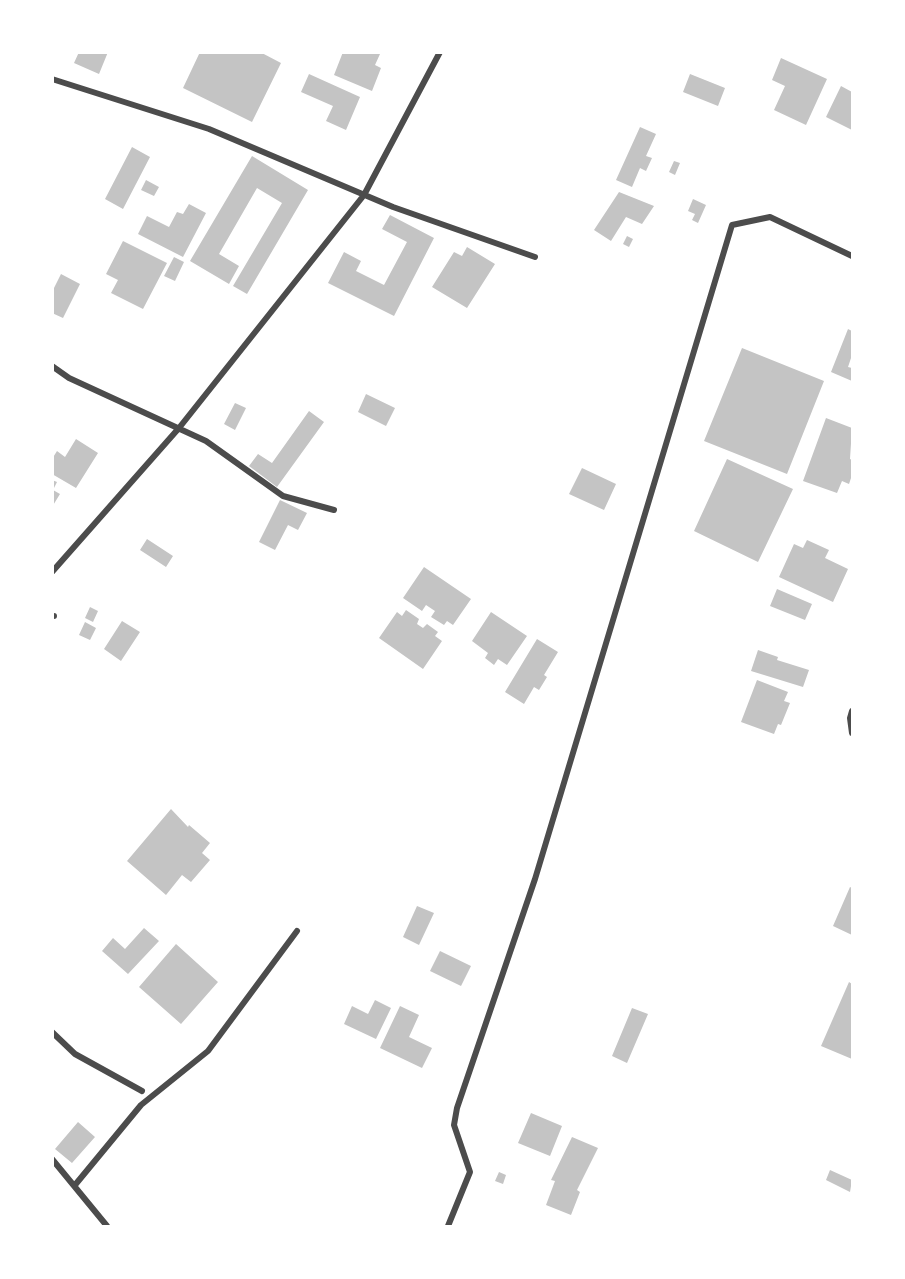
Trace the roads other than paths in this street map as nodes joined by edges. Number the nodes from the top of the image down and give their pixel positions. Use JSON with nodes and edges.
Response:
{"nodes":[{"id":1,"x":440,"y":52,"type":"edge"},
{"id":2,"x":52,"y":79,"type":"edge"},
{"id":3,"x":364,"y":195,"type":"junction"},
{"id":4,"x":852,"y":256,"type":"edge"},
{"id":5,"x":535,"y":257,"type":"dead end"},
{"id":6,"x":52,"y":366,"type":"edge"},
{"id":7,"x":179,"y":428,"type":"junction"},
{"id":8,"x":334,"y":510,"type":"dead end"},
{"id":9,"x":52,"y":572,"type":"edge"},
{"id":10,"x":852,"y":711,"type":"edge"},
{"id":11,"x":852,"y":733,"type":"edge"},
{"id":12,"x":297,"y":931,"type":"dead end"},
{"id":13,"x":52,"y":1032,"type":"edge"},
{"id":14,"x":142,"y":1091,"type":"dead end"},
{"id":15,"x":52,"y":1159,"type":"edge"},
{"id":16,"x":75,"y":1185,"type":"junction"},
{"id":17,"x":107,"y":1227,"type":"edge"},
{"id":18,"x":448,"y":1227,"type":"edge"}],
"edges":[{"from":1,"to":3,"type":"street"},
{"from":2,"to":3,"type":"street"},
{"from":3,"to":5,"type":"street"},
{"from":3,"to":7,"type":"street"},
{"from":4,"to":18,"type":"street"},
{"from":6,"to":7,"type":"street"},
{"from":7,"to":8,"type":"street"},
{"from":7,"to":9,"type":"street"},
{"from":10,"to":11,"type":"street"},
{"from":12,"to":16,"type":"street"},
{"from":13,"to":14,"type":"street"},
{"from":15,"to":16,"type":"street"},
{"from":16,"to":17,"type":"street"}]}
